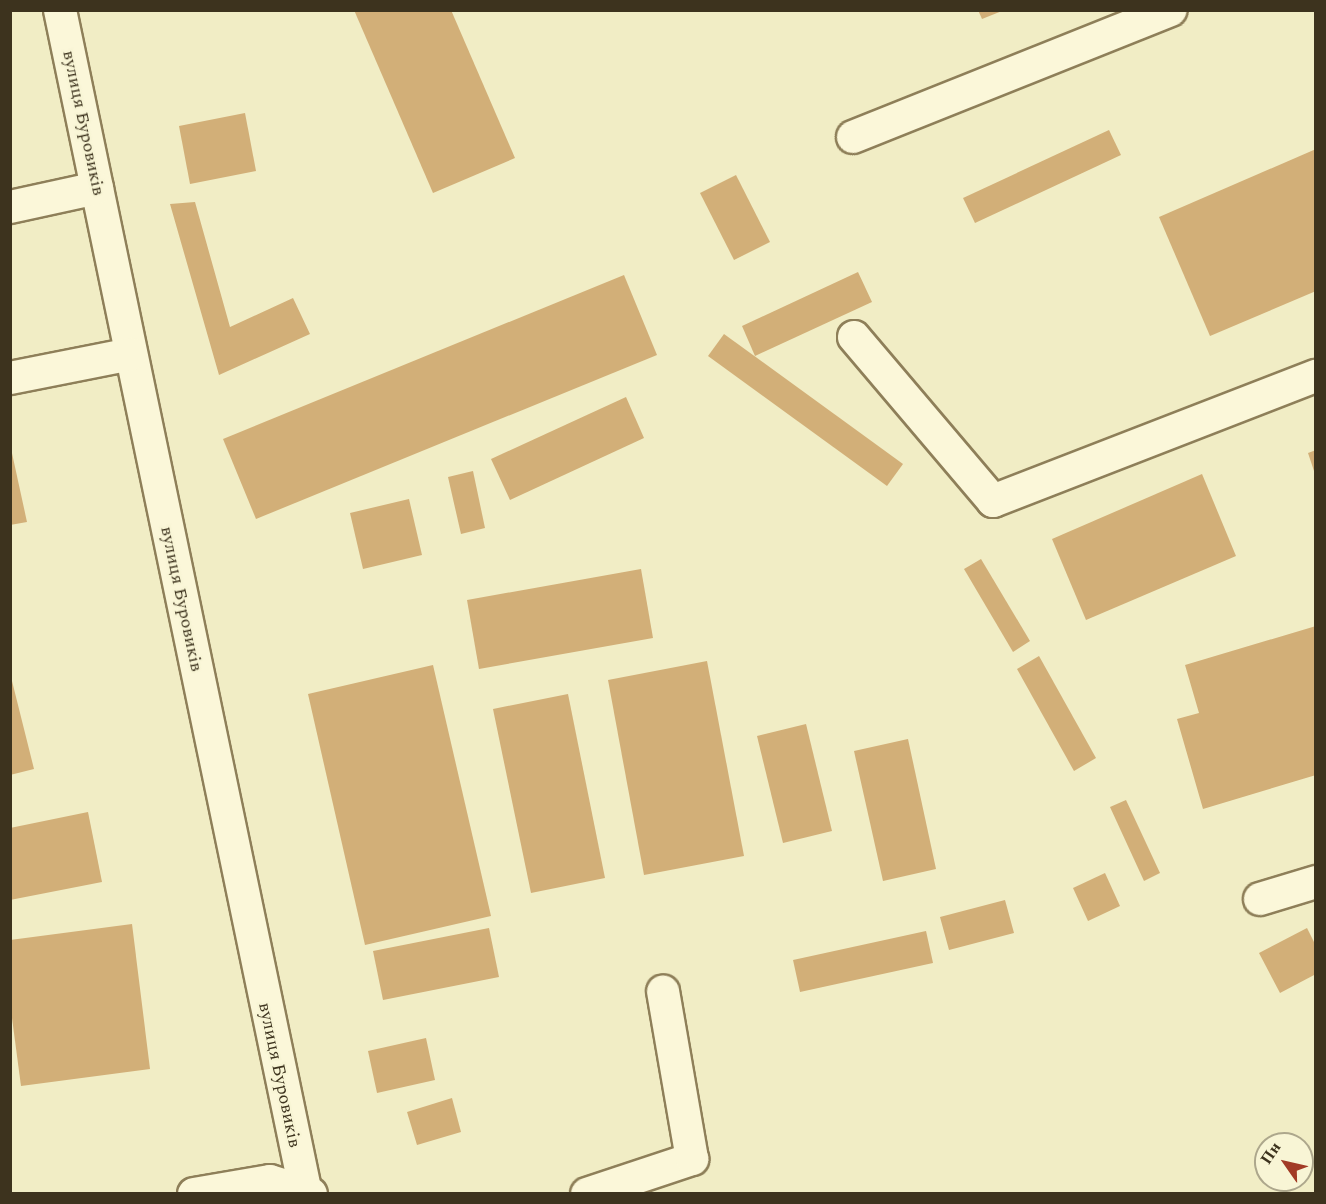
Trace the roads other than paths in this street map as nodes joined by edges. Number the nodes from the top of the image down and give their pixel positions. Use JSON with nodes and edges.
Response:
{"nodes":[{"id":1,"x":60,"y":10,"type":"edge"},
{"id":2,"x":1172,"y":10,"type":"edge"},
{"id":3,"x":853,"y":137,"type":"dead end"},
{"id":4,"x":96,"y":188,"type":"junction"},
{"id":5,"x":10,"y":207,"type":"edge"},
{"id":6,"x":854,"y":337,"type":"dead end"},
{"id":7,"x":131,"y":354,"type":"junction"},
{"id":8,"x":1316,"y":376,"type":"edge"},
{"id":9,"x":10,"y":378,"type":"edge"},
{"id":10,"x":1316,"y":882,"type":"edge"},
{"id":11,"x":1260,"y":899,"type":"dead end"},
{"id":12,"x":663,"y":991,"type":"dead end"},
{"id":13,"x":307,"y":1192,"type":"edge"},
{"id":14,"x":194,"y":1194,"type":"edge"},
{"id":15,"x":587,"y":1194,"type":"edge"}],
"edges":[{"from":1,"to":4,"type":"street","name":"вулиця Буровиків"},
{"from":2,"to":3,"type":"street"},
{"from":4,"to":5,"type":"street"},
{"from":4,"to":7,"type":"street","name":"вулиця Буровиків"},
{"from":6,"to":8,"type":"street"},
{"from":7,"to":9,"type":"street"},
{"from":7,"to":13,"type":"street","name":"вулиця Буровиків"},
{"from":10,"to":11,"type":"street"},
{"from":12,"to":15,"type":"street"},
{"from":13,"to":14,"type":"street"}]}
